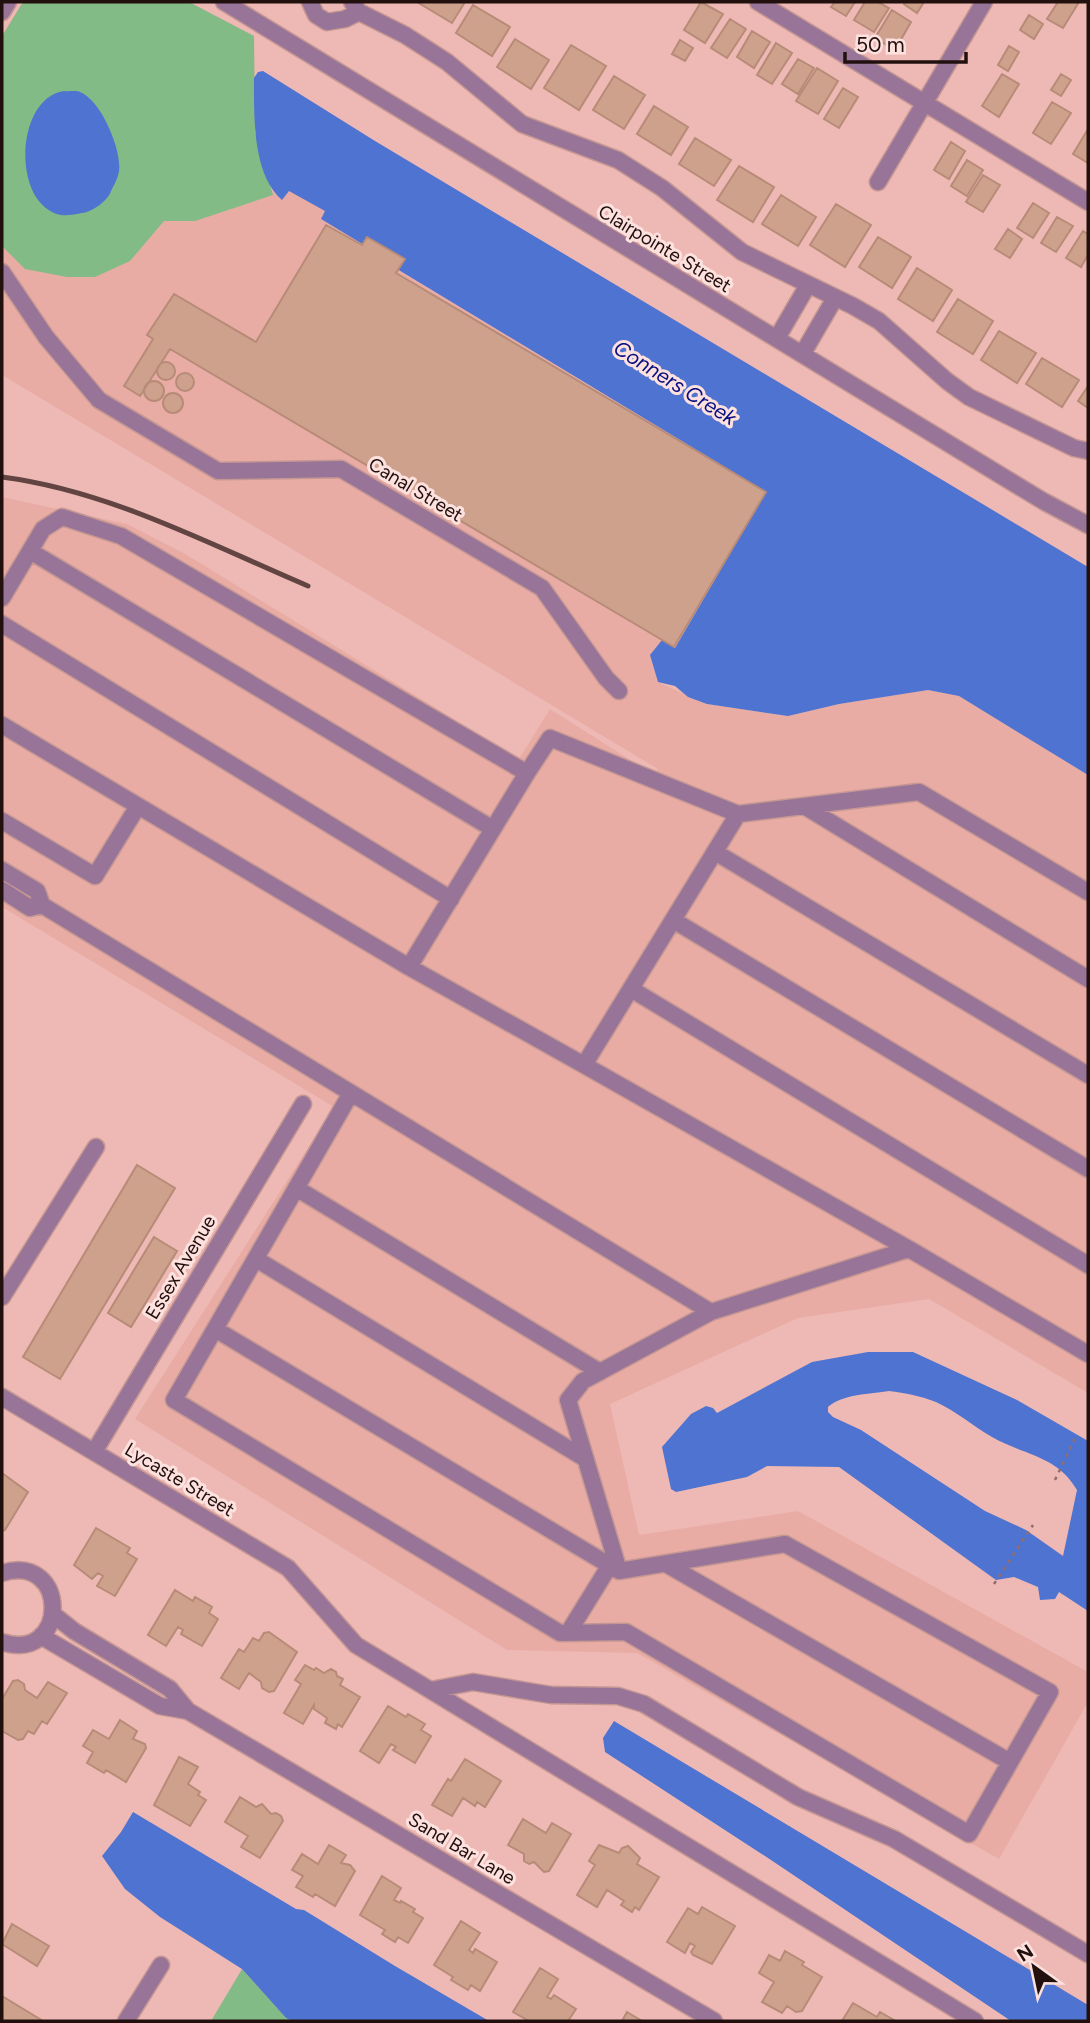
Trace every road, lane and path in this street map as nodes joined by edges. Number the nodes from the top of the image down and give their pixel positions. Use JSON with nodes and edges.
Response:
{"nodes":[{"id":1,"x":8,"y":2,"type":"edge"},
{"id":2,"x":224,"y":2,"type":"edge"},
{"id":3,"x":310,"y":2,"type":"edge"},
{"id":4,"x":758,"y":2,"type":"edge"},
{"id":5,"x":984,"y":2,"type":"edge"},
{"id":6,"x":356,"y":7,"type":"edge"},
{"id":7,"x":2,"y":12,"type":"edge"},
{"id":8,"x":924,"y":103,"type":"junction"},
{"id":9,"x":878,"y":182,"type":"dead end"},
{"id":10,"x":1088,"y":202,"type":"edge"},
{"id":11,"x":2,"y":272,"type":"edge"},
{"id":12,"x":808,"y":285,"type":"junction"},
{"id":13,"x":835,"y":298,"type":"junction"},
{"id":14,"x":777,"y":338,"type":"junction"},
{"id":15,"x":803,"y":353,"type":"junction"},
{"id":16,"x":1088,"y":451,"type":"edge"},
{"id":17,"x":1088,"y":525,"type":"edge"},
{"id":18,"x":30,"y":551,"type":"junction"},
{"id":19,"x":2,"y":598,"type":"edge"},
{"id":20,"x":2,"y":624,"type":"edge"},
{"id":21,"x":619,"y":691,"type":"dead end"},
{"id":22,"x":2,"y":725,"type":"edge"},
{"id":23,"x":527,"y":773,"type":"junction"},
{"id":24,"x":804,"y":806,"type":"junction"},
{"id":25,"x":138,"y":807,"type":"junction"},
{"id":26,"x":738,"y":814,"type":"junction"},
{"id":27,"x":2,"y":821,"type":"edge"},
{"id":28,"x":493,"y":829,"type":"junction"},
{"id":29,"x":715,"y":852,"type":"junction"},
{"id":30,"x":2,"y":870,"type":"edge"},
{"id":31,"x":2,"y":890,"type":"edge"},
{"id":32,"x":1088,"y":892,"type":"edge"},
{"id":33,"x":451,"y":899,"type":"junction"},
{"id":34,"x":42,"y":905,"type":"junction"},
{"id":35,"x":673,"y":920,"type":"junction"},
{"id":36,"x":409,"y":967,"type":"junction"},
{"id":37,"x":1088,"y":979,"type":"edge"},
{"id":38,"x":631,"y":989,"type":"junction"},
{"id":39,"x":584,"y":1065,"type":"junction"},
{"id":40,"x":1088,"y":1075,"type":"edge"},
{"id":41,"x":351,"y":1093,"type":"junction"},
{"id":42,"x":303,"y":1104,"type":"dead end"},
{"id":43,"x":96,"y":1147,"type":"dead end"},
{"id":44,"x":1088,"y":1169,"type":"edge"},
{"id":45,"x":296,"y":1188,"type":"junction"},
{"id":46,"x":909,"y":1249,"type":"junction"},
{"id":47,"x":256,"y":1259,"type":"junction"},
{"id":48,"x":1088,"y":1265,"type":"edge"},
{"id":49,"x":2,"y":1297,"type":"edge"},
{"id":50,"x":711,"y":1312,"type":"junction"},
{"id":51,"x":215,"y":1329,"type":"junction"},
{"id":52,"x":1088,"y":1354,"type":"edge"},
{"id":53,"x":600,"y":1371,"type":"junction"},
{"id":54,"x":2,"y":1397,"type":"edge"},
{"id":55,"x":1077,"y":1434,"type":"dead end"},
{"id":56,"x":94,"y":1452,"type":"junction"},
{"id":57,"x":584,"y":1458,"type":"junction"},
{"id":58,"x":1055,"y":1479,"type":"dead end"},
{"id":59,"x":1033,"y":1525,"type":"dead end"},
{"id":60,"x":666,"y":1564,"type":"junction"},
{"id":61,"x":614,"y":1568,"type":"junction"},
{"id":62,"x":2,"y":1573,"type":"edge"},
{"id":63,"x":994,"y":1584,"type":"dead end"},
{"id":64,"x":54,"y":1615,"type":"junction"},
{"id":65,"x":568,"y":1633,"type":"junction"},
{"id":66,"x":41,"y":1636,"type":"junction"},
{"id":67,"x":2,"y":1642,"type":"edge"},
{"id":68,"x":431,"y":1690,"type":"junction"},
{"id":69,"x":188,"y":1711,"type":"junction"},
{"id":70,"x":1010,"y":1762,"type":"junction"},
{"id":71,"x":1088,"y":1954,"type":"edge"},
{"id":72,"x":162,"y":1965,"type":"dead end"},
{"id":73,"x":125,"y":2021,"type":"edge"},
{"id":74,"x":714,"y":2021,"type":"edge"},
{"id":75,"x":975,"y":2021,"type":"edge"}],
"edges":[{"from":1,"to":7,"type":"street"},
{"from":2,"to":14,"type":"street","name":"Clairpointe Street"},
{"from":3,"to":6,"type":"street"},
{"from":4,"to":8,"type":"street"},
{"from":5,"to":8,"type":"street"},
{"from":6,"to":12,"type":"street"},
{"from":8,"to":9,"type":"street"},
{"from":8,"to":10,"type":"street"},
{"from":11,"to":21,"type":"street","name":"Canal Street"},
{"from":12,"to":13,"type":"street"},
{"from":12,"to":14,"type":"street"},
{"from":13,"to":15,"type":"street"},
{"from":13,"to":16,"type":"street"},
{"from":14,"to":15,"type":"street","name":"Clairpointe Street"},
{"from":15,"to":17,"type":"street","name":"Clairpointe Street"},
{"from":18,"to":19,"type":"street"},
{"from":18,"to":23,"type":"street"},
{"from":18,"to":28,"type":"street"},
{"from":20,"to":33,"type":"street"},
{"from":22,"to":25,"type":"street"},
{"from":23,"to":26,"type":"street"},
{"from":23,"to":28,"type":"street"},
{"from":24,"to":26,"type":"street"},
{"from":24,"to":32,"type":"street"},
{"from":24,"to":37,"type":"street"},
{"from":25,"to":27,"type":"street"},
{"from":25,"to":36,"type":"street"},
{"from":26,"to":29,"type":"street"},
{"from":28,"to":33,"type":"street"},
{"from":29,"to":35,"type":"street"},
{"from":29,"to":40,"type":"street"},
{"from":30,"to":34,"type":"street"},
{"from":31,"to":34,"type":"street"},
{"from":33,"to":36,"type":"street"},
{"from":34,"to":41,"type":"street"},
{"from":35,"to":38,"type":"street"},
{"from":35,"to":44,"type":"street"},
{"from":36,"to":39,"type":"street"},
{"from":38,"to":39,"type":"street"},
{"from":38,"to":48,"type":"street"},
{"from":39,"to":46,"type":"street"},
{"from":41,"to":45,"type":"street"},
{"from":41,"to":50,"type":"street"},
{"from":42,"to":56,"type":"street","name":"Essex Avenue"},
{"from":43,"to":49,"type":"street"},
{"from":45,"to":47,"type":"street"},
{"from":45,"to":53,"type":"street"},
{"from":46,"to":50,"type":"street"},
{"from":46,"to":52,"type":"street"},
{"from":47,"to":51,"type":"street"},
{"from":47,"to":57,"type":"street"},
{"from":50,"to":53,"type":"street"},
{"from":51,"to":61,"type":"street"},
{"from":51,"to":65,"type":"street"},
{"from":53,"to":57,"type":"street"},
{"from":54,"to":56,"type":"street","name":"Lycaste Street"},
{"from":55,"to":58,"type":"path"},
{"from":56,"to":68,"type":"street","name":"Lycaste Street"},
{"from":57,"to":61,"type":"street"},
{"from":59,"to":63,"type":"path"},
{"from":60,"to":61,"type":"street"},
{"from":60,"to":70,"type":"street"},
{"from":60,"to":70,"type":"street"},
{"from":61,"to":65,"type":"street"},
{"from":62,"to":64,"type":"street"},
{"from":64,"to":66,"type":"street"},
{"from":64,"to":69,"type":"street","name":"Sand Bar Lane"},
{"from":65,"to":70,"type":"street"},
{"from":66,"to":67,"type":"street"},
{"from":66,"to":69,"type":"street","name":"Sand Bar Lane"},
{"from":68,"to":71,"type":"street"},
{"from":68,"to":75,"type":"street","name":"Lycaste Street"},
{"from":69,"to":74,"type":"street","name":"Sand Bar Lane"},
{"from":72,"to":73,"type":"street"}]}
